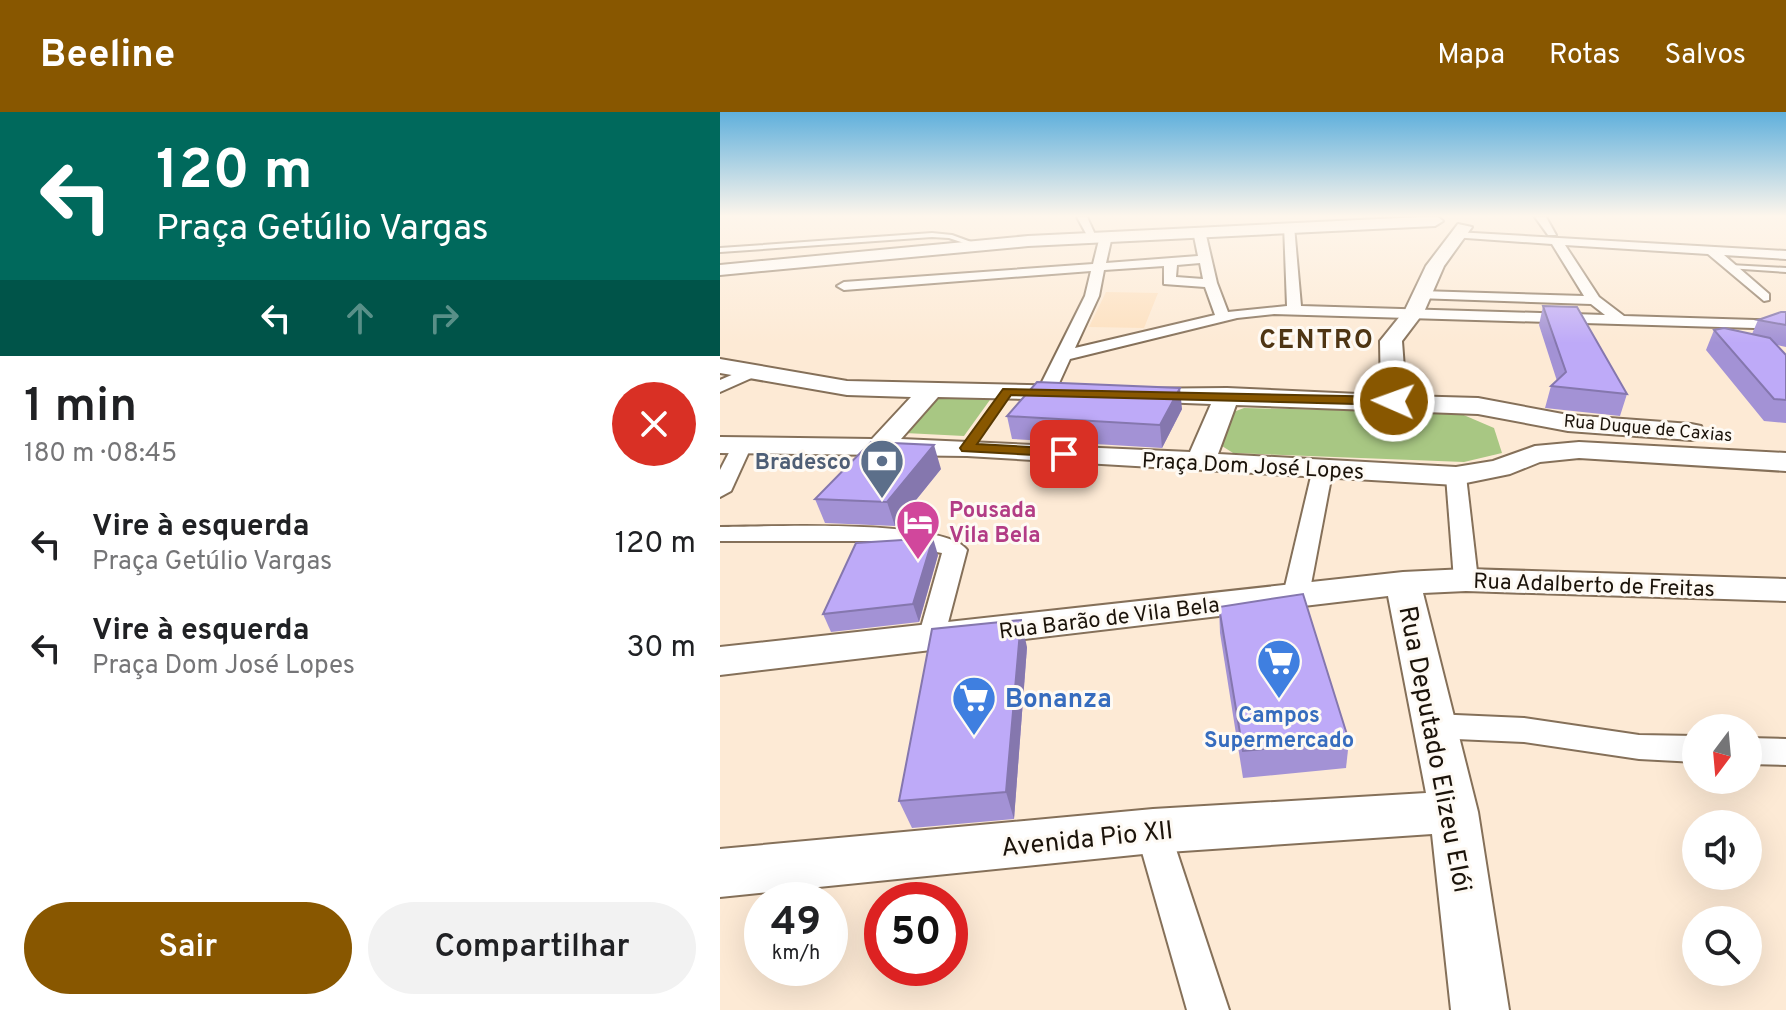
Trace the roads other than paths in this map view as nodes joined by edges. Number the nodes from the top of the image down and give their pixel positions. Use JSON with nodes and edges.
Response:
{"nodes":[{"id":1,"x":840,"y":259,"type":"edge"},
{"id":2,"x":1100,"y":259,"type":"edge"},
{"id":3,"x":1206,"y":259,"type":"joint"},
{"id":4,"x":1290,"y":259,"type":"edge"},
{"id":5,"x":1437,"y":259,"type":"edge"},
{"id":6,"x":1568,"y":259,"type":"edge"},
{"id":7,"x":1721,"y":259,"type":"edge"},
{"id":8,"x":1171,"y":263,"type":"junction"},
{"id":9,"x":1730,"y":267,"type":"junction"},
{"id":10,"x":1101,"y":268,"type":"junction"},
{"id":11,"x":720,"y":270,"type":"edge"},
{"id":12,"x":1786,"y":270,"type":"edge"},
{"id":13,"x":1210,"y":283,"type":"junction"},
{"id":14,"x":844,"y":286,"type":"dead end"},
{"id":15,"x":1764,"y":297,"type":"dead end"},
{"id":16,"x":1594,"y":300,"type":"junction"},
{"id":17,"x":1417,"y":303,"type":"junction"},
{"id":18,"x":1294,"y":310,"type":"junction"},
{"id":19,"x":1223,"y":317,"type":"junction"},
{"id":20,"x":1616,"y":318,"type":"junction"},
{"id":21,"x":1786,"y":325,"type":"edge"},
{"id":22,"x":1721,"y":341,"type":"edge"},
{"id":23,"x":1062,"y":356,"type":"junction"},
{"id":24,"x":720,"y":366,"type":"edge"},
{"id":25,"x":750,"y":372,"type":"junction"},
{"id":26,"x":720,"y":387,"type":"edge"},
{"id":27,"x":930,"y":391,"type":"junction"},
{"id":28,"x":1007,"y":391,"type":"junction"},
{"id":29,"x":1046,"y":392,"type":"junction"},
{"id":30,"x":1227,"y":395,"type":"junction"},
{"id":31,"x":1394,"y":401,"type":"junction"},
{"id":32,"x":1510,"y":411,"type":"junction"},
{"id":33,"x":980,"y":429,"type":"junction"},
{"id":34,"x":1786,"y":439,"type":"edge"},
{"id":35,"x":731,"y":445,"type":"edge"},
{"id":36,"x":881,"y":445,"type":"junction"},
{"id":37,"x":1535,"y":454,"type":"junction"},
{"id":38,"x":1201,"y":460,"type":"junction"},
{"id":39,"x":1786,"y":462,"type":"edge"},
{"id":40,"x":1323,"y":468,"type":"junction"},
{"id":41,"x":1456,"y":476,"type":"junction"},
{"id":42,"x":720,"y":491,"type":"edge"},
{"id":43,"x":720,"y":534,"type":"edge"},
{"id":44,"x":1466,"y":580,"type":"junction"},
{"id":45,"x":1403,"y":583,"type":"junction"},
{"id":46,"x":1786,"y":590,"type":"edge"},
{"id":47,"x":1296,"y":595,"type":"junction"},
{"id":48,"x":931,"y":638,"type":"junction"},
{"id":49,"x":720,"y":661,"type":"edge"},
{"id":50,"x":1433,"y":726,"type":"junction"},
{"id":51,"x":1682,"y":749,"type":"edge"},
{"id":52,"x":1762,"y":751,"type":"edge"},
{"id":53,"x":1786,"y":752,"type":"edge"},
{"id":54,"x":1454,"y":812,"type":"junction"},
{"id":55,"x":1153,"y":831,"type":"junction"},
{"id":56,"x":720,"y":873,"type":"edge"},
{"id":57,"x":1208,"y":1010,"type":"edge"},
{"id":58,"x":1480,"y":1010,"type":"edge"}],
"edges":[{"from":1,"to":11,"type":"main road"},
{"from":2,"to":10,"type":"street"},
{"from":3,"to":8,"type":"street"},
{"from":3,"to":13,"type":"street"},
{"from":4,"to":18,"type":"street"},
{"from":5,"to":17,"type":"main road"},
{"from":6,"to":16,"type":"street"},
{"from":7,"to":9,"type":"street"},
{"from":8,"to":10,"type":"street"},
{"from":8,"to":13,"type":"street"},
{"from":9,"to":12,"type":"lane"},
{"from":9,"to":15,"type":"street"},
{"from":10,"to":14,"type":"street"},
{"from":10,"to":23,"type":"street"},
{"from":13,"to":19,"type":"street"},
{"from":16,"to":17,"type":"street"},
{"from":16,"to":20,"type":"street"},
{"from":17,"to":18,"type":"street"},
{"from":17,"to":20,"type":"street"},
{"from":17,"to":31,"type":"main road"},
{"from":18,"to":19,"type":"street"},
{"from":19,"to":23,"type":"street"},
{"from":20,"to":21,"type":"street"},
{"from":20,"to":22,"type":"street"},
{"from":23,"to":29,"type":"street"},
{"from":24,"to":25,"type":"main road"},
{"from":25,"to":26,"type":"street"},
{"from":25,"to":27,"type":"main road"},
{"from":27,"to":28,"type":"main road"},
{"from":27,"to":36,"type":"main road"},
{"from":28,"to":29,"type":"main road"},
{"from":28,"to":33,"type":"main road"},
{"from":29,"to":30,"type":"main road"},
{"from":30,"to":31,"type":"main road"},
{"from":30,"to":38,"type":"main road"},
{"from":31,"to":32,"type":"main road"},
{"from":32,"to":34,"type":"main road","name":"Rua Duque de Caxias"},
{"from":32,"to":37,"type":"main road"},
{"from":33,"to":36,"type":"main road","name":"Praça Dom José Lopes"},
{"from":33,"to":38,"type":"main road","name":"Praça Dom José Lopes"},
{"from":35,"to":36,"type":"main road","name":"Praça Dom José Lopes"},
{"from":35,"to":42,"type":"street"},
{"from":37,"to":39,"type":"main road","name":"Rua Duque de Caxias"},
{"from":37,"to":41,"type":"main road","name":"Praça Dom José Lopes"},
{"from":38,"to":40,"type":"main road","name":"Praça Dom José Lopes"},
{"from":40,"to":41,"type":"main road","name":"Praça Dom José Lopes"},
{"from":40,"to":47,"type":"street"},
{"from":41,"to":44,"type":"street"},
{"from":43,"to":48,"type":"street"},
{"from":44,"to":45,"type":"main road","name":"Rua Adalberto de Freitas"},
{"from":44,"to":46,"type":"main road","name":"Rua Adalberto de Freitas"},
{"from":45,"to":47,"type":"main road","name":"Rua Barão de Vila Bela"},
{"from":45,"to":50,"type":"main road","name":"Rua Deputado Elizeu Elói"},
{"from":47,"to":48,"type":"main road","name":"Rua Barão de Vila Bela"},
{"from":48,"to":49,"type":"main road","name":"Rua Barão de Vila Bela"},
{"from":50,"to":51,"type":"street"},
{"from":50,"to":54,"type":"main road","name":"Rua Deputado Elizeu Elói"},
{"from":52,"to":53,"type":"street"},
{"from":54,"to":55,"type":"main road","name":"Avenida Pio XII"},
{"from":54,"to":58,"type":"main road","name":"Rua Deputado Elizeu Elói"},
{"from":55,"to":56,"type":"main road","name":"Avenida Pio XII"},
{"from":55,"to":57,"type":"street"}]}
